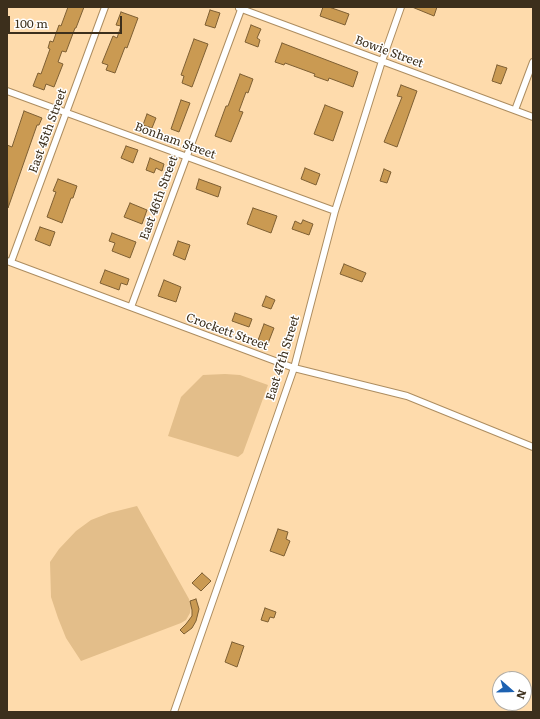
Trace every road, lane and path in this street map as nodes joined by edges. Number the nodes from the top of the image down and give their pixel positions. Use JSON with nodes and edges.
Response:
{"nodes":[{"id":1,"x":106,"y":7,"type":"edge"},
{"id":2,"x":240,"y":7,"type":"edge"},
{"id":3,"x":401,"y":7,"type":"edge"},
{"id":4,"x":382,"y":61,"type":"junction"},
{"id":5,"x":533,"y":62,"type":"edge"},
{"id":6,"x":7,"y":91,"type":"edge"},
{"id":7,"x":515,"y":110,"type":"junction"},
{"id":8,"x":66,"y":112,"type":"junction"},
{"id":9,"x":533,"y":117,"type":"edge"},
{"id":10,"x":186,"y":157,"type":"junction"},
{"id":11,"x":335,"y":211,"type":"junction"},
{"id":12,"x":9,"y":262,"type":"edge"},
{"id":13,"x":130,"y":307,"type":"junction"},
{"id":14,"x":294,"y":368,"type":"junction"},
{"id":15,"x":533,"y":447,"type":"edge"},
{"id":16,"x":174,"y":712,"type":"edge"}],
"edges":[{"from":1,"to":8,"type":"street","name":"East 45th Street"},
{"from":2,"to":4,"type":"street","name":"Bowie Street"},
{"from":2,"to":10,"type":"street","name":"East 46th Street"},
{"from":3,"to":4,"type":"street","name":"East 47th Street"},
{"from":4,"to":7,"type":"street","name":"Bowie Street"},
{"from":4,"to":11,"type":"street","name":"East 47th Street"},
{"from":5,"to":7,"type":"street"},
{"from":6,"to":8,"type":"street","name":"Bonham Street"},
{"from":7,"to":9,"type":"street","name":"Bowie Street"},
{"from":8,"to":10,"type":"street","name":"Bonham Street"},
{"from":8,"to":12,"type":"street","name":"East 45th Street"},
{"from":10,"to":11,"type":"street","name":"Bonham Street"},
{"from":10,"to":13,"type":"street","name":"East 46th Street"},
{"from":11,"to":14,"type":"street","name":"East 47th Street"},
{"from":12,"to":13,"type":"street","name":"Crockett Street"},
{"from":13,"to":14,"type":"street","name":"Crockett Street"},
{"from":14,"to":15,"type":"street","name":"Crockett Street"},
{"from":14,"to":16,"type":"street","name":"East 47th Street"}]}
